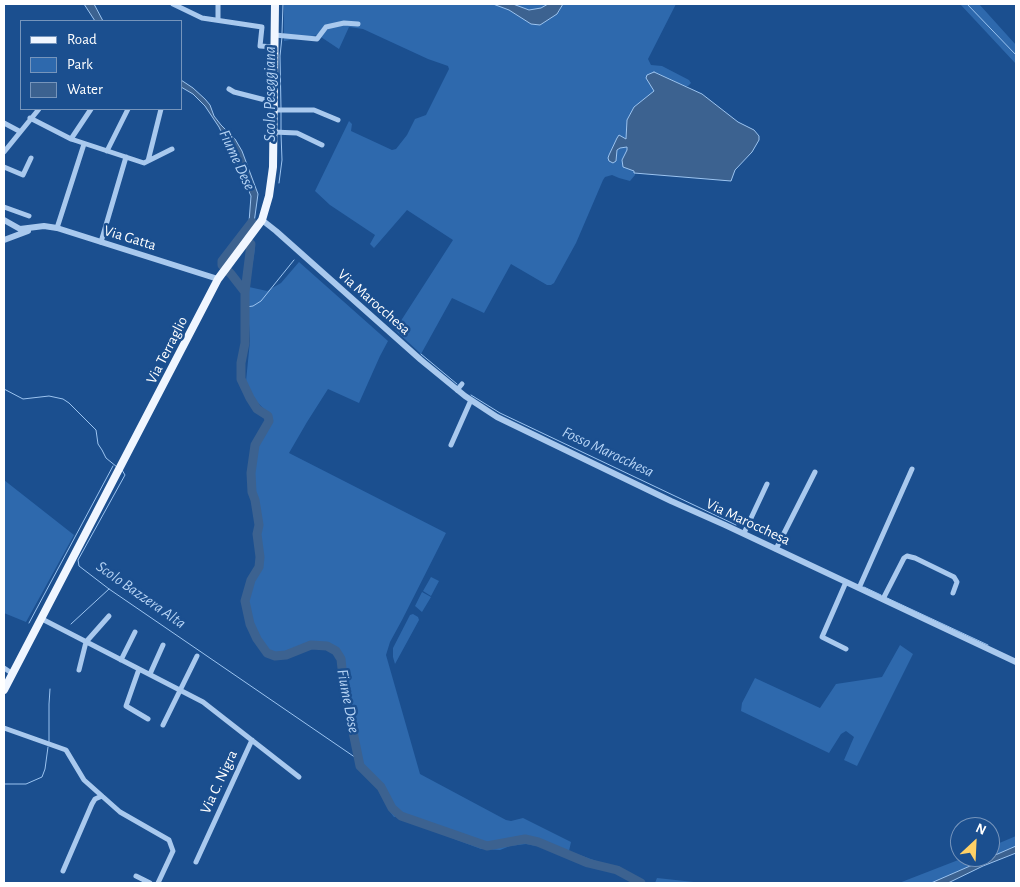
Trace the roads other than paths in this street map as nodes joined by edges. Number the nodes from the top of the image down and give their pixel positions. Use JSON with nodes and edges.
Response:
{"nodes":[{"id":1,"x":173,"y":4,"type":"edge"},
{"id":2,"x":218,"y":4,"type":"edge"},
{"id":3,"x":275,"y":4,"type":"edge"},
{"id":4,"x":218,"y":20,"type":"junction"},
{"id":5,"x":358,"y":24,"type":"dead end"},
{"id":6,"x":279,"y":36,"type":"junction"},
{"id":7,"x":272,"y":47,"type":"junction"},
{"id":8,"x":230,"y":89,"type":"dead end"},
{"id":9,"x":277,"y":108,"type":"junction"},
{"id":10,"x":38,"y":110,"type":"edge"},
{"id":11,"x":90,"y":110,"type":"edge"},
{"id":12,"x":127,"y":110,"type":"edge"},
{"id":13,"x":162,"y":110,"type":"edge"},
{"id":14,"x":30,"y":118,"type":"junction"},
{"id":15,"x":338,"y":120,"type":"dead end"},
{"id":16,"x":4,"y":123,"type":"edge"},
{"id":17,"x":19,"y":132,"type":"junction"},
{"id":18,"x":279,"y":133,"type":"junction"},
{"id":19,"x":71,"y":139,"type":"junction"},
{"id":20,"x":84,"y":144,"type":"junction"},
{"id":21,"x":322,"y":145,"type":"dead end"},
{"id":22,"x":172,"y":149,"type":"dead end"},
{"id":23,"x":106,"y":151,"type":"junction"},
{"id":24,"x":4,"y":152,"type":"edge"},
{"id":25,"x":126,"y":157,"type":"junction"},
{"id":26,"x":31,"y":158,"type":"dead end"},
{"id":27,"x":148,"y":161,"type":"junction"},
{"id":28,"x":4,"y":167,"type":"edge"},
{"id":29,"x":4,"y":207,"type":"edge"},
{"id":30,"x":29,"y":216,"type":"dead end"},
{"id":31,"x":262,"y":220,"type":"junction"},
{"id":32,"x":6,"y":221,"type":"edge"},
{"id":33,"x":33,"y":228,"type":"junction"},
{"id":34,"x":57,"y":228,"type":"junction"},
{"id":35,"x":5,"y":240,"type":"edge"},
{"id":36,"x":101,"y":242,"type":"junction"},
{"id":37,"x":218,"y":280,"type":"junction"},
{"id":38,"x":462,"y":384,"type":"dead end"},
{"id":39,"x":457,"y":390,"type":"junction"},
{"id":40,"x":471,"y":400,"type":"junction"},
{"id":41,"x":451,"y":445,"type":"dead end"},
{"id":42,"x":912,"y":469,"type":"dead end"},
{"id":43,"x":815,"y":472,"type":"dead end"},
{"id":44,"x":767,"y":484,"type":"dead end"},
{"id":45,"x":744,"y":534,"type":"junction"},
{"id":46,"x":776,"y":548,"type":"junction"},
{"id":47,"x":846,"y":582,"type":"junction"},
{"id":48,"x":860,"y":588,"type":"junction"},
{"id":49,"x":953,"y":593,"type":"dead end"},
{"id":50,"x":884,"y":598,"type":"junction"},
{"id":51,"x":109,"y":616,"type":"dead end"},
{"id":52,"x":42,"y":619,"type":"junction"},
{"id":53,"x":135,"y":632,"type":"dead end"},
{"id":54,"x":86,"y":642,"type":"junction"},
{"id":55,"x":163,"y":645,"type":"dead end"},
{"id":56,"x":846,"y":648,"type":"dead end"},
{"id":57,"x":197,"y":656,"type":"dead end"},
{"id":58,"x":121,"y":660,"type":"junction"},
{"id":59,"x":1016,"y":662,"type":"edge"},
{"id":60,"x":4,"y":668,"type":"edge"},
{"id":61,"x":139,"y":669,"type":"junction"},
{"id":62,"x":79,"y":670,"type":"dead end"},
{"id":63,"x":13,"y":674,"type":"junction"},
{"id":64,"x":150,"y":674,"type":"junction"},
{"id":65,"x":4,"y":690,"type":"edge"},
{"id":66,"x":180,"y":690,"type":"junction"},
{"id":67,"x":148,"y":719,"type":"dead end"},
{"id":68,"x":163,"y":725,"type":"dead end"},
{"id":69,"x":4,"y":728,"type":"edge"},
{"id":70,"x":252,"y":740,"type":"junction"},
{"id":71,"x":299,"y":777,"type":"dead end"},
{"id":72,"x":102,"y":796,"type":"junction"},
{"id":73,"x":196,"y":862,"type":"dead end"},
{"id":74,"x":63,"y":870,"type":"dead end"},
{"id":75,"x":136,"y":876,"type":"dead end"},
{"id":76,"x":150,"y":883,"type":"edge"},
{"id":77,"x":158,"y":883,"type":"edge"}],
"edges":[{"from":1,"to":4,"type":"street"},
{"from":2,"to":4,"type":"street"},
{"from":3,"to":6,"type":"main road","name":"Via Terraglio"},
{"from":4,"to":7,"type":"street"},
{"from":5,"to":6,"type":"street"},
{"from":6,"to":7,"type":"main road","name":"Via Terraglio"},
{"from":7,"to":9,"type":"main road","name":"Via Terraglio"},
{"from":8,"to":9,"type":"street"},
{"from":9,"to":15,"type":"street"},
{"from":9,"to":18,"type":"main road","name":"Via Terraglio"},
{"from":10,"to":14,"type":"street"},
{"from":11,"to":19,"type":"street"},
{"from":12,"to":23,"type":"street"},
{"from":13,"to":27,"type":"street"},
{"from":14,"to":17,"type":"street"},
{"from":14,"to":19,"type":"street"},
{"from":16,"to":17,"type":"street"},
{"from":17,"to":24,"type":"street"},
{"from":18,"to":21,"type":"street"},
{"from":18,"to":31,"type":"main road","name":"Via Terraglio"},
{"from":19,"to":20,"type":"street"},
{"from":20,"to":23,"type":"street"},
{"from":20,"to":34,"type":"street"},
{"from":22,"to":27,"type":"street"},
{"from":23,"to":25,"type":"street"},
{"from":25,"to":27,"type":"street"},
{"from":25,"to":36,"type":"street"},
{"from":26,"to":28,"type":"street"},
{"from":29,"to":30,"type":"street"},
{"from":31,"to":37,"type":"main road","name":"Via Terraglio"},
{"from":31,"to":39,"type":"street","name":"Via Marocchesa"},
{"from":32,"to":33,"type":"street","name":"Via Gatta"},
{"from":32,"to":35,"type":"street","name":"Via Gatta"},
{"from":33,"to":34,"type":"street","name":"Via Gatta"},
{"from":33,"to":35,"type":"street","name":"Via Gatta"},
{"from":34,"to":36,"type":"street","name":"Via Gatta"},
{"from":36,"to":37,"type":"street","name":"Via Gatta"},
{"from":37,"to":52,"type":"main road","name":"Via Terraglio"},
{"from":38,"to":39,"type":"street"},
{"from":39,"to":40,"type":"street","name":"Via Marocchesa"},
{"from":40,"to":41,"type":"street"},
{"from":40,"to":45,"type":"street","name":"Via Marocchesa"},
{"from":42,"to":48,"type":"street"},
{"from":43,"to":46,"type":"street"},
{"from":44,"to":45,"type":"street"},
{"from":45,"to":46,"type":"street","name":"Via Marocchesa"},
{"from":46,"to":47,"type":"street","name":"Via Marocchesa"},
{"from":47,"to":48,"type":"street","name":"Via Marocchesa"},
{"from":47,"to":56,"type":"street"},
{"from":48,"to":50,"type":"street","name":"Via Marocchesa"},
{"from":49,"to":50,"type":"street"},
{"from":50,"to":59,"type":"street","name":"Via Marocchesa"},
{"from":51,"to":54,"type":"street"},
{"from":52,"to":54,"type":"street"},
{"from":52,"to":63,"type":"main road","name":"Via Terraglio"},
{"from":53,"to":58,"type":"street"},
{"from":54,"to":58,"type":"street"},
{"from":54,"to":62,"type":"street"},
{"from":55,"to":64,"type":"street"},
{"from":57,"to":66,"type":"street"},
{"from":58,"to":61,"type":"street"},
{"from":60,"to":63,"type":"street"},
{"from":61,"to":64,"type":"street"},
{"from":61,"to":67,"type":"street"},
{"from":63,"to":65,"type":"main road","name":"Via Terraglio"},
{"from":64,"to":66,"type":"street"},
{"from":66,"to":68,"type":"street"},
{"from":66,"to":70,"type":"street"},
{"from":69,"to":72,"type":"street"},
{"from":70,"to":71,"type":"street","name":"Via C. Nigra"},
{"from":70,"to":73,"type":"street","name":"Via C. Nigra"},
{"from":72,"to":74,"type":"street"},
{"from":72,"to":77,"type":"street"},
{"from":75,"to":76,"type":"street"}]}
